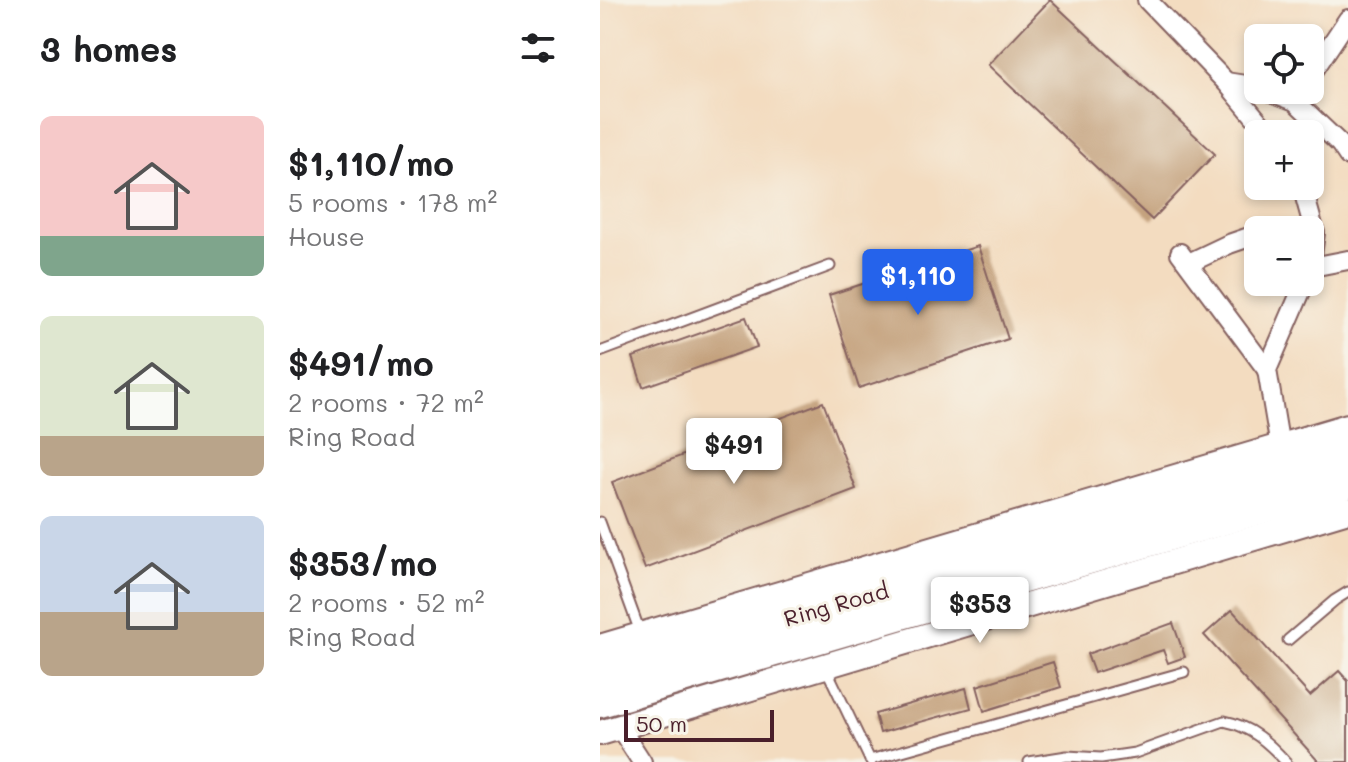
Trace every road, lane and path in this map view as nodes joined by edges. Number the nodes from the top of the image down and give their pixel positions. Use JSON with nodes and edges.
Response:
{"nodes":[{"id":1,"x":1147,"y":0,"type":"edge"},
{"id":2,"x":1348,"y":19,"type":"edge"},
{"id":3,"x":1324,"y":55,"type":"edge"},
{"id":4,"x":1226,"y":82,"type":"junction"},
{"id":5,"x":1244,"y":85,"type":"edge"},
{"id":6,"x":1306,"y":104,"type":"edge"},
{"id":7,"x":1257,"y":120,"type":"edge"},
{"id":8,"x":1345,"y":146,"type":"edge"},
{"id":9,"x":1244,"y":239,"type":"edge"},
{"id":10,"x":1348,"y":260,"type":"edge"},
{"id":11,"x":830,"y":266,"type":"dead end"},
{"id":12,"x":1324,"y":268,"type":"edge"},
{"id":13,"x":1299,"y":296,"type":"edge"},
{"id":14,"x":600,"y":352,"type":"edge"},
{"id":15,"x":1267,"y":370,"type":"junction"},
{"id":16,"x":1348,"y":426,"type":"edge"},
{"id":17,"x":1280,"y":447,"type":"junction"},
{"id":18,"x":1348,"y":453,"type":"edge"},
{"id":19,"x":1348,"y":482,"type":"edge"},
{"id":20,"x":1348,"y":510,"type":"edge"},
{"id":21,"x":600,"y":522,"type":"edge"},
{"id":22,"x":1348,"y":592,"type":"edge"},
{"id":23,"x":641,"y":635,"type":"junction"},
{"id":24,"x":1288,"y":640,"type":"dead end"},
{"id":25,"x":600,"y":647,"type":"edge"},
{"id":26,"x":825,"y":666,"type":"junction"},
{"id":27,"x":1184,"y":672,"type":"dead end"},
{"id":28,"x":600,"y":674,"type":"edge"},
{"id":29,"x":600,"y":701,"type":"edge"},
{"id":30,"x":610,"y":730,"type":"edge"},
{"id":31,"x":870,"y":761,"type":"edge"},
{"id":32,"x":642,"y":762,"type":"edge"},
{"id":33,"x":1029,"y":762,"type":"edge"},
{"id":34,"x":1286,"y":762,"type":"edge"}],
"edges":[{"from":1,"to":4,"type":"street"},
{"from":2,"to":3,"type":"street"},
{"from":4,"to":5,"type":"street"},
{"from":4,"to":7,"type":"street"},
{"from":6,"to":8,"type":"street"},
{"from":9,"to":15,"type":"street"},
{"from":10,"to":12,"type":"street"},
{"from":11,"to":14,"type":"lane"},
{"from":13,"to":15,"type":"street"},
{"from":15,"to":17,"type":"street"},
{"from":16,"to":17,"type":"street"},
{"from":17,"to":23,"type":"street"},
{"from":18,"to":28,"type":"highway","name":"Ring Road"},
{"from":19,"to":29,"type":"highway","name":"Ring Road"},
{"from":20,"to":26,"type":"street"},
{"from":21,"to":23,"type":"lane"},
{"from":22,"to":24,"type":"lane"},
{"from":23,"to":25,"type":"street"},
{"from":26,"to":30,"type":"street"},
{"from":26,"to":31,"type":"lane"},
{"from":27,"to":31,"type":"lane"},
{"from":30,"to":32,"type":"street"},
{"from":33,"to":34,"type":"lane"}]}
